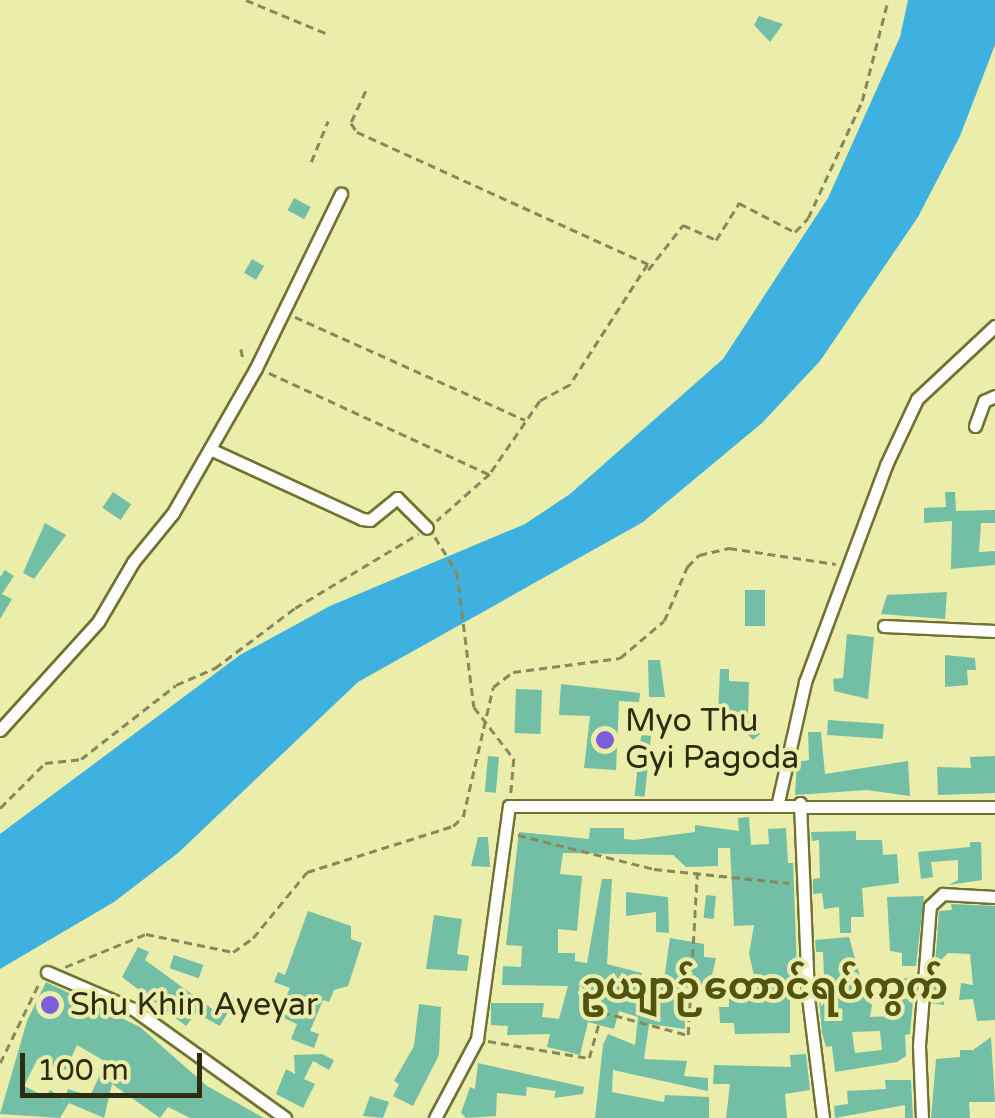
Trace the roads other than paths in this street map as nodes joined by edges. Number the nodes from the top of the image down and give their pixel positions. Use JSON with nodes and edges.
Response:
{"nodes":[{"id":1,"x":341,"y":194,"type":"dead end"},
{"id":2,"x":995,"y":326,"type":"edge"},
{"id":3,"x":995,"y":396,"type":"edge"},
{"id":4,"x":974,"y":426,"type":"dead end"},
{"id":5,"x":210,"y":449,"type":"junction"},
{"id":6,"x":427,"y":528,"type":"road end"},
{"id":7,"x":884,"y":626,"type":"dead end"},
{"id":8,"x":995,"y":631,"type":"edge"},
{"id":9,"x":0,"y":730,"type":"edge"},
{"id":10,"x":778,"y":802,"type":"junction"},
{"id":11,"x":800,"y":803,"type":"junction"},
{"id":12,"x":995,"y":808,"type":"edge"},
{"id":13,"x":994,"y":898,"type":"edge"},
{"id":14,"x":47,"y":972,"type":"road end"},
{"id":15,"x":280,"y":1117,"type":"edge"},
{"id":16,"x":435,"y":1118,"type":"edge"},
{"id":17,"x":823,"y":1118,"type":"edge"},
{"id":18,"x":922,"y":1118,"type":"edge"}],
"edges":[{"from":1,"to":5,"type":"street"},
{"from":2,"to":10,"type":"street"},
{"from":3,"to":4,"type":"street"},
{"from":5,"to":6,"type":"street"},
{"from":5,"to":9,"type":"street"},
{"from":7,"to":8,"type":"street"},
{"from":10,"to":11,"type":"street"},
{"from":10,"to":16,"type":"street"},
{"from":11,"to":12,"type":"street"},
{"from":11,"to":17,"type":"street"},
{"from":13,"to":18,"type":"street"},
{"from":14,"to":15,"type":"street"}]}
